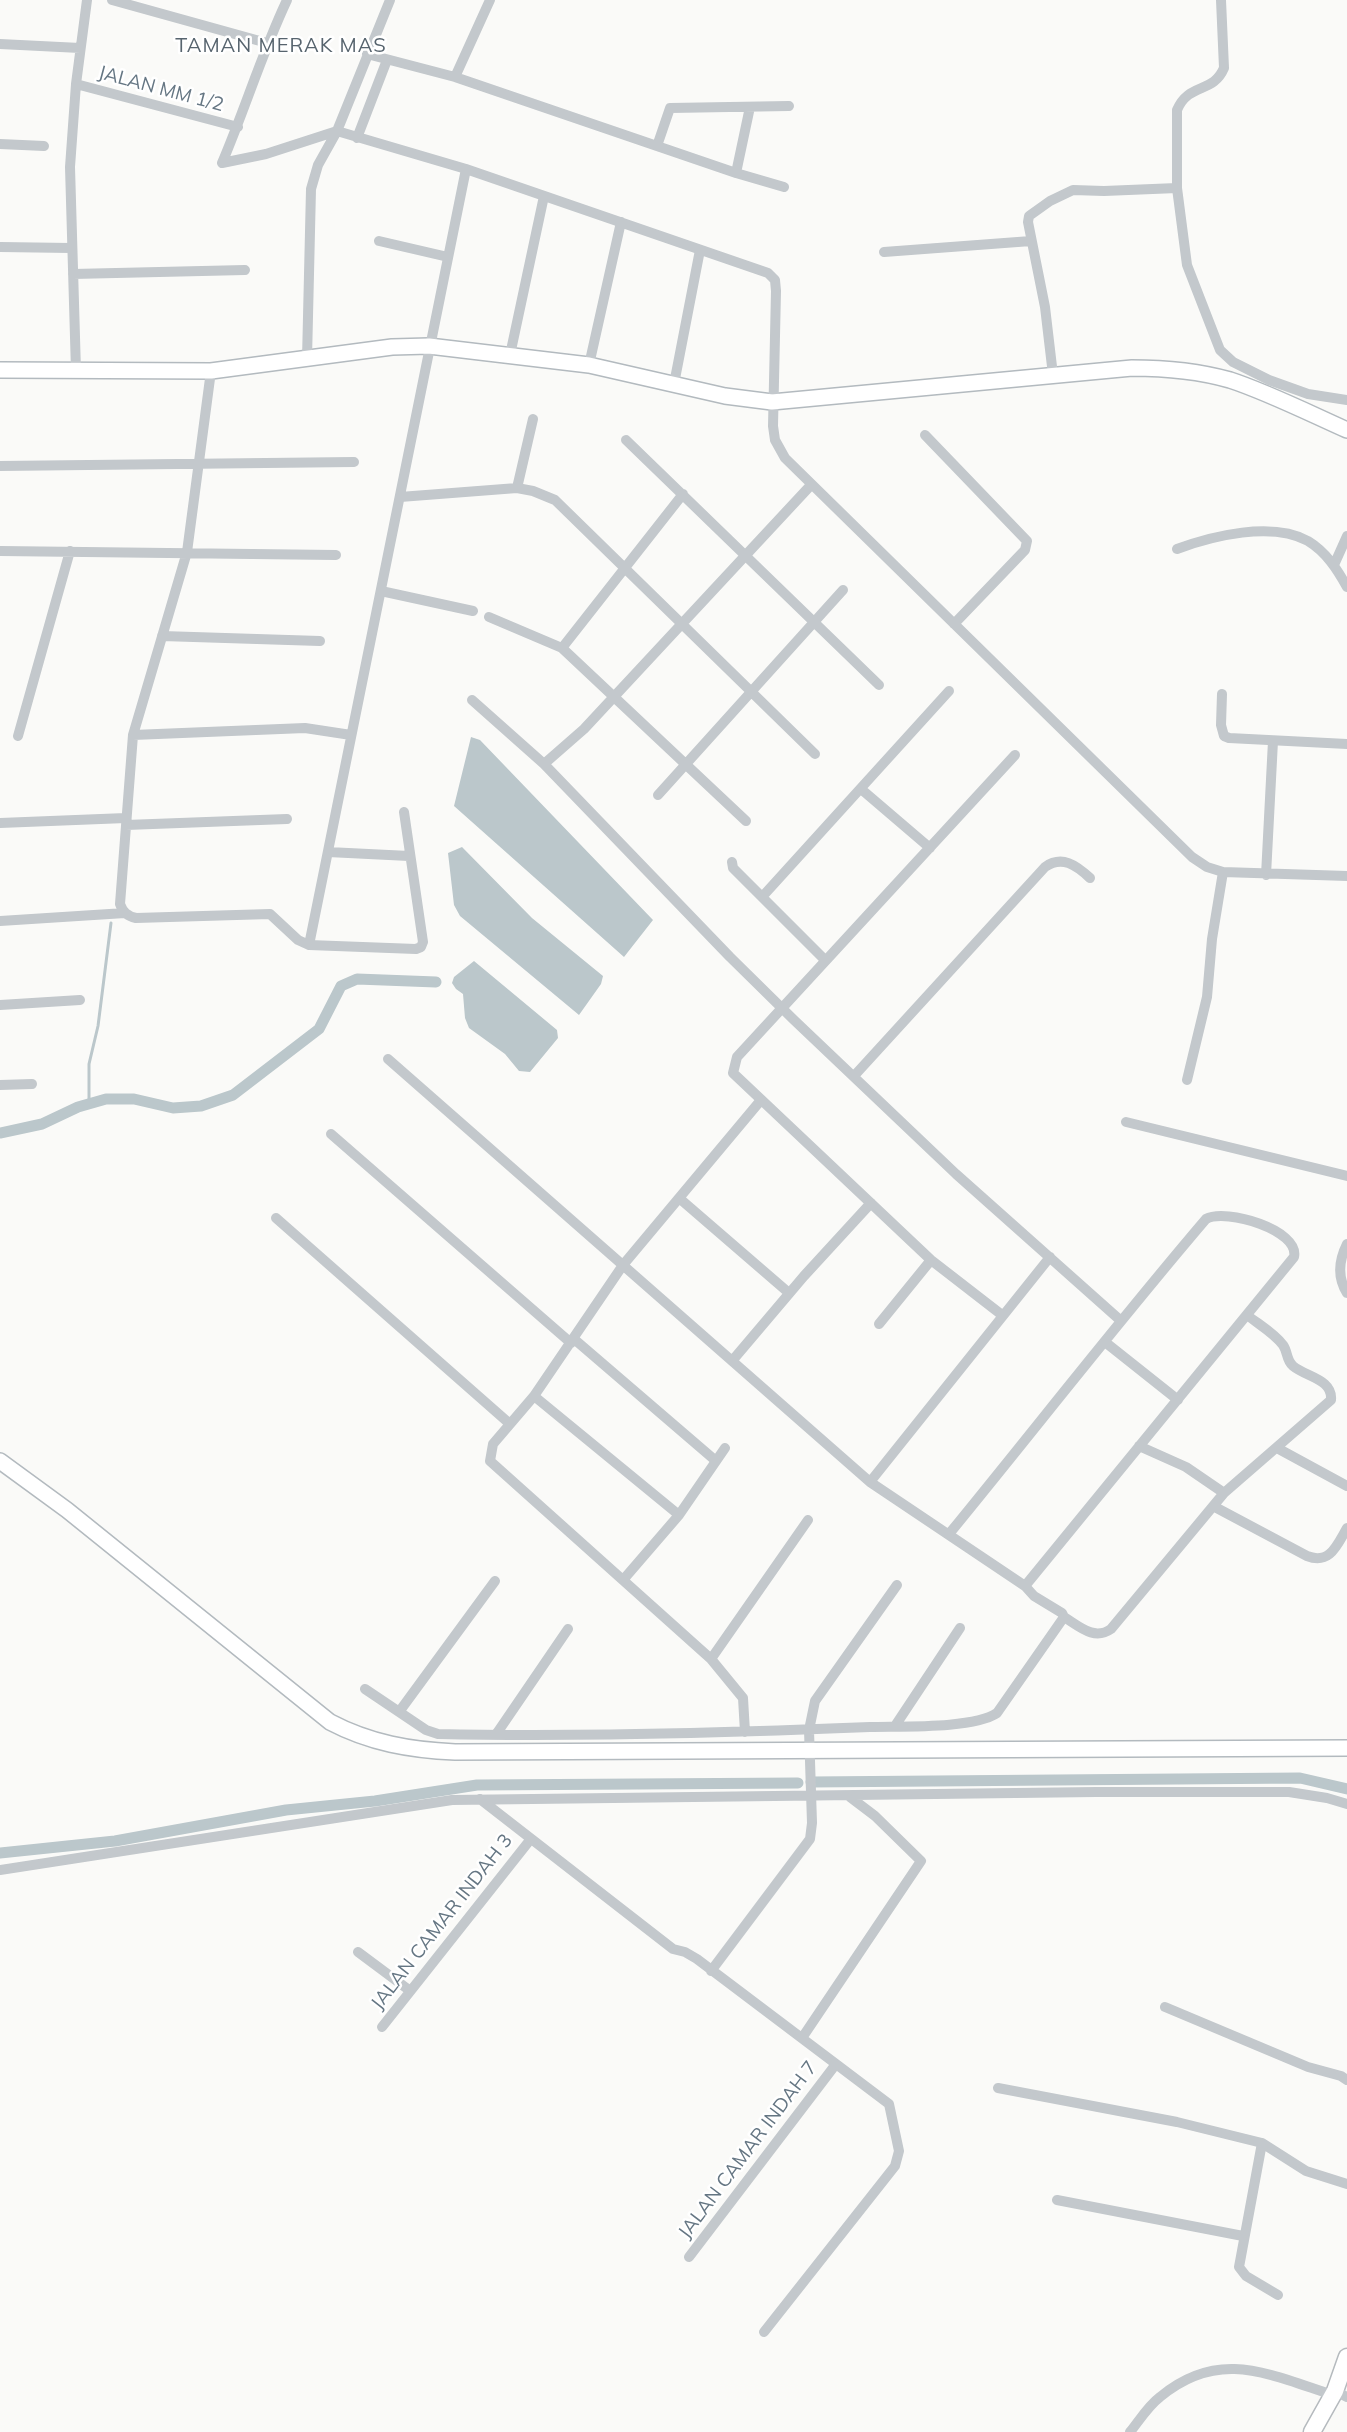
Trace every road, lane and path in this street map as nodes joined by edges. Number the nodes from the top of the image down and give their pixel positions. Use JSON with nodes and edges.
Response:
{"nodes":[{"id":1,"x":87,"y":0,"type":"edge"},
{"id":2,"x":112,"y":0,"type":"edge"},
{"id":3,"x":287,"y":0,"type":"edge"},
{"id":4,"x":390,"y":0,"type":"edge"},
{"id":5,"x":490,"y":0,"type":"edge"},
{"id":6,"x":1221,"y":0,"type":"edge"},
{"id":7,"x":267,"y":43,"type":"junction"},
{"id":8,"x":0,"y":44,"type":"edge"},
{"id":9,"x":80,"y":48,"type":"junction"},
{"id":10,"x":367,"y":54,"type":"junction"},
{"id":11,"x":387,"y":60,"type":"junction"},
{"id":12,"x":455,"y":77,"type":"junction"},
{"id":13,"x":76,"y":84,"type":"junction"},
{"id":14,"x":789,"y":106,"type":"dead end"},
{"id":15,"x":750,"y":107,"type":"junction"},
{"id":16,"x":238,"y":127,"type":"junction"},
{"id":17,"x":337,"y":131,"type":"junction"},
{"id":18,"x":356,"y":138,"type":"junction"},
{"id":19,"x":0,"y":144,"type":"edge"},
{"id":20,"x":44,"y":146,"type":"dead end"},
{"id":21,"x":657,"y":146,"type":"junction"},
{"id":22,"x":466,"y":169,"type":"junction"},
{"id":23,"x":736,"y":174,"type":"junction"},
{"id":24,"x":784,"y":186,"type":"dead end"},
{"id":25,"x":1177,"y":188,"type":"junction"},
{"id":26,"x":544,"y":196,"type":"junction"},
{"id":27,"x":621,"y":222,"type":"junction"},
{"id":28,"x":379,"y":241,"type":"dead end"},
{"id":29,"x":1031,"y":241,"type":"junction"},
{"id":30,"x":0,"y":246,"type":"edge"},
{"id":31,"x":71,"y":248,"type":"junction"},
{"id":32,"x":700,"y":250,"type":"junction"},
{"id":33,"x":884,"y":252,"type":"dead end"},
{"id":34,"x":448,"y":257,"type":"junction"},
{"id":35,"x":245,"y":270,"type":"dead end"},
{"id":36,"x":73,"y":274,"type":"junction"},
{"id":37,"x":429,"y":346,"type":"junction"},
{"id":38,"x":510,"y":355,"type":"junction"},
{"id":39,"x":307,"y":359,"type":"junction"},
{"id":40,"x":589,"y":365,"type":"junction"},
{"id":41,"x":0,"y":370,"type":"edge"},
{"id":42,"x":76,"y":370,"type":"junction"},
{"id":43,"x":211,"y":371,"type":"junction"},
{"id":44,"x":1053,"y":375,"type":"junction"},
{"id":45,"x":674,"y":384,"type":"junction"},
{"id":46,"x":1347,"y":400,"type":"edge"},
{"id":47,"x":772,"y":402,"type":"junction"},
{"id":48,"x":533,"y":419,"type":"dead end"},
{"id":49,"x":1347,"y":430,"type":"edge"},
{"id":50,"x":924,"y":435,"type":"dead end"},
{"id":51,"x":626,"y":440,"type":"dead end"},
{"id":52,"x":354,"y":462,"type":"dead end"},
{"id":53,"x":199,"y":464,"type":"junction"},
{"id":54,"x":0,"y":466,"type":"edge"},
{"id":55,"x":811,"y":485,"type":"junction"},
{"id":56,"x":517,"y":488,"type":"junction"},
{"id":57,"x":682,"y":494,"type":"junction"},
{"id":58,"x":400,"y":497,"type":"junction"},
{"id":59,"x":1347,"y":536,"type":"edge"},
{"id":60,"x":1176,"y":549,"type":"dead end"},
{"id":61,"x":0,"y":551,"type":"edge"},
{"id":62,"x":70,"y":551,"type":"junction"},
{"id":63,"x":187,"y":552,"type":"junction"},
{"id":64,"x":336,"y":555,"type":"dead end"},
{"id":65,"x":747,"y":555,"type":"junction"},
{"id":66,"x":1334,"y":565,"type":"junction"},
{"id":67,"x":625,"y":570,"type":"junction"},
{"id":68,"x":1347,"y":587,"type":"edge"},
{"id":69,"x":843,"y":590,"type":"dead end"},
{"id":70,"x":381,"y":591,"type":"junction"},
{"id":71,"x":473,"y":611,"type":"dead end"},
{"id":72,"x":489,"y":616,"type":"dead end"},
{"id":73,"x":814,"y":623,"type":"junction"},
{"id":74,"x":683,"y":624,"type":"junction"},
{"id":75,"x":954,"y":624,"type":"junction"},
{"id":76,"x":162,"y":636,"type":"junction"},
{"id":77,"x":320,"y":641,"type":"dead end"},
{"id":78,"x":562,"y":648,"type":"junction"},
{"id":79,"x":880,"y":685,"type":"dead end"},
{"id":80,"x":753,"y":691,"type":"junction"},
{"id":81,"x":949,"y":691,"type":"dead end"},
{"id":82,"x":1222,"y":694,"type":"dead end"},
{"id":83,"x":615,"y":696,"type":"junction"},
{"id":84,"x":472,"y":700,"type":"dead end"},
{"id":85,"x":133,"y":735,"type":"junction"},
{"id":86,"x":18,"y":736,"type":"dead end"},
{"id":87,"x":351,"y":736,"type":"junction"},
{"id":88,"x":1274,"y":740,"type":"junction"},
{"id":89,"x":1347,"y":744,"type":"edge"},
{"id":90,"x":815,"y":754,"type":"dead end"},
{"id":91,"x":1015,"y":755,"type":"dead end"},
{"id":92,"x":686,"y":763,"type":"junction"},
{"id":93,"x":544,"y":764,"type":"junction"},
{"id":94,"x":861,"y":789,"type":"junction"},
{"id":95,"x":658,"y":795,"type":"dead end"},
{"id":96,"x":404,"y":812,"type":"dead end"},
{"id":97,"x":287,"y":819,"type":"dead end"},
{"id":98,"x":746,"y":820,"type":"dead end"},
{"id":99,"x":126,"y":821,"type":"junction"},
{"id":100,"x":0,"y":823,"type":"edge"},
{"id":101,"x":930,"y":848,"type":"junction"},
{"id":102,"x":328,"y":852,"type":"junction"},
{"id":103,"x":410,"y":856,"type":"junction"},
{"id":104,"x":732,"y":862,"type":"dead end"},
{"id":105,"x":1223,"y":872,"type":"junction"},
{"id":106,"x":1266,"y":874,"type":"junction"},
{"id":107,"x":1347,"y":876,"type":"edge"},
{"id":108,"x":1090,"y":878,"type":"dead end"},
{"id":109,"x":762,"y":897,"type":"junction"},
{"id":110,"x":125,"y":913,"type":"junction"},
{"id":111,"x":0,"y":921,"type":"edge"},
{"id":112,"x":309,"y":944,"type":"junction"},
{"id":113,"x":825,"y":960,"type":"junction"},
{"id":114,"x":80,"y":1000,"type":"dead end"},
{"id":115,"x":0,"y":1004,"type":"edge"},
{"id":116,"x":781,"y":1007,"type":"junction"},
{"id":117,"x":388,"y":1059,"type":"dead end"},
{"id":118,"x":854,"y":1076,"type":"junction"},
{"id":119,"x":1187,"y":1080,"type":"dead end"},
{"id":120,"x":32,"y":1084,"type":"dead end"},
{"id":121,"x":0,"y":1085,"type":"edge"},
{"id":122,"x":761,"y":1100,"type":"junction"},
{"id":123,"x":1126,"y":1122,"type":"dead end"},
{"id":124,"x":331,"y":1134,"type":"dead end"},
{"id":125,"x":1347,"y":1176,"type":"edge"},
{"id":126,"x":679,"y":1198,"type":"junction"},
{"id":127,"x":871,"y":1203,"type":"junction"},
{"id":128,"x":276,"y":1218,"type":"dead end"},
{"id":129,"x":1347,"y":1244,"type":"edge"},
{"id":130,"x":1050,"y":1257,"type":"junction"},
{"id":131,"x":931,"y":1260,"type":"junction"},
{"id":132,"x":623,"y":1265,"type":"junction"},
{"id":133,"x":1347,"y":1292,"type":"edge"},
{"id":134,"x":789,"y":1294,"type":"junction"},
{"id":135,"x":1002,"y":1315,"type":"junction"},
{"id":136,"x":1247,"y":1315,"type":"junction"},
{"id":137,"x":1120,"y":1320,"type":"junction"},
{"id":138,"x":879,"y":1324,"type":"dead end"},
{"id":139,"x":572,"y":1341,"type":"junction"},
{"id":140,"x":1104,"y":1342,"type":"junction"},
{"id":141,"x":732,"y":1361,"type":"junction"},
{"id":142,"x":534,"y":1396,"type":"junction"},
{"id":143,"x":1178,"y":1400,"type":"junction"},
{"id":144,"x":510,"y":1424,"type":"junction"},
{"id":145,"x":1139,"y":1446,"type":"junction"},
{"id":146,"x":725,"y":1448,"type":"dead end"},
{"id":147,"x":1277,"y":1448,"type":"junction"},
{"id":148,"x":0,"y":1461,"type":"edge"},
{"id":149,"x":716,"y":1461,"type":"junction"},
{"id":150,"x":870,"y":1482,"type":"junction"},
{"id":151,"x":1347,"y":1486,"type":"edge"},
{"id":152,"x":1224,"y":1494,"type":"junction"},
{"id":153,"x":1213,"y":1506,"type":"junction"},
{"id":154,"x":679,"y":1515,"type":"junction"},
{"id":155,"x":808,"y":1520,"type":"dead end"},
{"id":156,"x":1347,"y":1528,"type":"edge"},
{"id":157,"x":949,"y":1534,"type":"junction"},
{"id":158,"x":624,"y":1580,"type":"junction"},
{"id":159,"x":495,"y":1581,"type":"dead end"},
{"id":160,"x":897,"y":1585,"type":"dead end"},
{"id":161,"x":1025,"y":1586,"type":"junction"},
{"id":162,"x":1064,"y":1617,"type":"junction"},
{"id":163,"x":960,"y":1628,"type":"dead end"},
{"id":164,"x":568,"y":1629,"type":"dead end"},
{"id":165,"x":710,"y":1659,"type":"junction"},
{"id":166,"x":365,"y":1689,"type":"dead end"},
{"id":167,"x":399,"y":1712,"type":"junction"},
{"id":168,"x":895,"y":1726,"type":"junction"},
{"id":169,"x":809,"y":1730,"type":"junction"},
{"id":170,"x":745,"y":1732,"type":"junction"},
{"id":171,"x":497,"y":1733,"type":"junction"},
{"id":172,"x":1347,"y":1748,"type":"edge"},
{"id":173,"x":810,"y":1750,"type":"junction"},
{"id":174,"x":812,"y":1797,"type":"junction"},
{"id":175,"x":850,"y":1797,"type":"junction"},
{"id":176,"x":480,"y":1799,"type":"junction"},
{"id":177,"x":1347,"y":1804,"type":"edge"},
{"id":178,"x":530,"y":1840,"type":"junction"},
{"id":179,"x":0,"y":1870,"type":"edge"},
{"id":180,"x":358,"y":1952,"type":"dead end"},
{"id":181,"x":711,"y":1971,"type":"junction"},
{"id":182,"x":409,"y":1990,"type":"junction"},
{"id":183,"x":1165,"y":2007,"type":"dead end"},
{"id":184,"x":382,"y":2027,"type":"dead end"},
{"id":185,"x":802,"y":2038,"type":"junction"},
{"id":186,"x":836,"y":2064,"type":"junction"},
{"id":187,"x":1347,"y":2080,"type":"edge"},
{"id":188,"x":998,"y":2088,"type":"dead end"},
{"id":189,"x":1262,"y":2143,"type":"junction"},
{"id":190,"x":1347,"y":2184,"type":"edge"},
{"id":191,"x":1057,"y":2200,"type":"dead end"},
{"id":192,"x":1243,"y":2236,"type":"junction"},
{"id":193,"x":689,"y":2257,"type":"dead end"},
{"id":194,"x":1278,"y":2295,"type":"dead end"},
{"id":195,"x":764,"y":2332,"type":"dead end"},
{"id":196,"x":1347,"y":2357,"type":"edge"},
{"id":197,"x":1338,"y":2394,"type":"edge"},
{"id":198,"x":1130,"y":2432,"type":"edge"},
{"id":199,"x":1312,"y":2432,"type":"edge"}],
"edges":[{"from":1,"to":9,"type":"street"},
{"from":2,"to":7,"type":"street"},
{"from":3,"to":7,"type":"street"},
{"from":4,"to":10,"type":"street"},
{"from":5,"to":12,"type":"street"},
{"from":6,"to":25,"type":"street"},
{"from":7,"to":16,"type":"street"},
{"from":8,"to":9,"type":"street"},
{"from":9,"to":13,"type":"street"},
{"from":10,"to":11,"type":"street"},
{"from":10,"to":17,"type":"street"},
{"from":11,"to":12,"type":"street"},
{"from":11,"to":18,"type":"street"},
{"from":12,"to":21,"type":"street"},
{"from":13,"to":16,"type":"street","name":"JALAN MM 1/2"},
{"from":13,"to":31,"type":"street"},
{"from":14,"to":15,"type":"street"},
{"from":15,"to":21,"type":"street"},
{"from":15,"to":23,"type":"street"},
{"from":16,"to":17,"type":"street"},
{"from":17,"to":18,"type":"street"},
{"from":17,"to":39,"type":"street"},
{"from":18,"to":22,"type":"street"},
{"from":19,"to":20,"type":"street"},
{"from":21,"to":23,"type":"street"},
{"from":22,"to":26,"type":"street"},
{"from":22,"to":34,"type":"street"},
{"from":23,"to":24,"type":"street"},
{"from":25,"to":29,"type":"street"},
{"from":25,"to":46,"type":"street"},
{"from":26,"to":27,"type":"street"},
{"from":26,"to":38,"type":"street"},
{"from":27,"to":32,"type":"street"},
{"from":27,"to":40,"type":"street"},
{"from":28,"to":34,"type":"street"},
{"from":29,"to":33,"type":"street"},
{"from":29,"to":44,"type":"street"},
{"from":30,"to":31,"type":"street"},
{"from":31,"to":36,"type":"street"},
{"from":32,"to":45,"type":"street"},
{"from":32,"to":47,"type":"street"},
{"from":34,"to":37,"type":"street"},
{"from":35,"to":36,"type":"street"},
{"from":36,"to":42,"type":"street"},
{"from":37,"to":38,"type":"main road"},
{"from":37,"to":39,"type":"main road"},
{"from":37,"to":58,"type":"street"},
{"from":38,"to":40,"type":"main road"},
{"from":39,"to":43,"type":"main road"},
{"from":40,"to":45,"type":"main road"},
{"from":41,"to":42,"type":"main road"},
{"from":42,"to":43,"type":"main road"},
{"from":43,"to":53,"type":"street"},
{"from":44,"to":47,"type":"main road"},
{"from":44,"to":49,"type":"main road"},
{"from":45,"to":47,"type":"main road"},
{"from":47,"to":55,"type":"street"},
{"from":48,"to":56,"type":"street"},
{"from":50,"to":75,"type":"street"},
{"from":51,"to":57,"type":"street"},
{"from":52,"to":53,"type":"street"},
{"from":53,"to":54,"type":"street"},
{"from":53,"to":63,"type":"street"},
{"from":55,"to":65,"type":"street"},
{"from":55,"to":75,"type":"street"},
{"from":56,"to":58,"type":"street"},
{"from":56,"to":67,"type":"street"},
{"from":57,"to":65,"type":"street"},
{"from":57,"to":67,"type":"street"},
{"from":58,"to":70,"type":"street"},
{"from":59,"to":66,"type":"street"},
{"from":60,"to":66,"type":"street"},
{"from":61,"to":62,"type":"street"},
{"from":62,"to":63,"type":"street"},
{"from":62,"to":86,"type":"street"},
{"from":63,"to":64,"type":"street"},
{"from":63,"to":76,"type":"street"},
{"from":65,"to":73,"type":"street"},
{"from":65,"to":74,"type":"street"},
{"from":66,"to":68,"type":"street"},
{"from":67,"to":74,"type":"street"},
{"from":67,"to":78,"type":"street"},
{"from":69,"to":73,"type":"street"},
{"from":70,"to":71,"type":"street"},
{"from":70,"to":87,"type":"street"},
{"from":72,"to":78,"type":"street"},
{"from":73,"to":79,"type":"street"},
{"from":73,"to":80,"type":"street"},
{"from":74,"to":80,"type":"street"},
{"from":74,"to":83,"type":"street"},
{"from":75,"to":105,"type":"street"},
{"from":76,"to":77,"type":"street"},
{"from":76,"to":85,"type":"street"},
{"from":78,"to":83,"type":"street"},
{"from":80,"to":90,"type":"street"},
{"from":80,"to":92,"type":"street"},
{"from":81,"to":94,"type":"street"},
{"from":82,"to":88,"type":"street"},
{"from":83,"to":92,"type":"street"},
{"from":83,"to":93,"type":"street"},
{"from":84,"to":93,"type":"street"},
{"from":85,"to":87,"type":"street"},
{"from":85,"to":99,"type":"street"},
{"from":87,"to":102,"type":"street"},
{"from":88,"to":89,"type":"street"},
{"from":88,"to":106,"type":"street"},
{"from":91,"to":101,"type":"street"},
{"from":92,"to":95,"type":"street"},
{"from":92,"to":98,"type":"street"},
{"from":93,"to":116,"type":"street"},
{"from":94,"to":101,"type":"street"},
{"from":94,"to":109,"type":"street"},
{"from":96,"to":103,"type":"street"},
{"from":97,"to":99,"type":"street"},
{"from":99,"to":100,"type":"street"},
{"from":99,"to":110,"type":"street"},
{"from":101,"to":113,"type":"street"},
{"from":102,"to":103,"type":"street"},
{"from":102,"to":112,"type":"street"},
{"from":103,"to":112,"type":"street"},
{"from":104,"to":109,"type":"street"},
{"from":105,"to":106,"type":"street"},
{"from":105,"to":119,"type":"street"},
{"from":106,"to":107,"type":"street"},
{"from":108,"to":118,"type":"street"},
{"from":109,"to":113,"type":"street"},
{"from":110,"to":111,"type":"street"},
{"from":110,"to":112,"type":"street"},
{"from":113,"to":116,"type":"street"},
{"from":114,"to":115,"type":"street"},
{"from":116,"to":118,"type":"street"},
{"from":116,"to":122,"type":"street"},
{"from":117,"to":132,"type":"street"},
{"from":118,"to":130,"type":"street"},
{"from":120,"to":121,"type":"street"},
{"from":122,"to":126,"type":"street"},
{"from":122,"to":127,"type":"street"},
{"from":123,"to":125,"type":"street"},
{"from":124,"to":139,"type":"street"},
{"from":126,"to":132,"type":"street"},
{"from":126,"to":134,"type":"street"},
{"from":127,"to":131,"type":"street"},
{"from":127,"to":134,"type":"street"},
{"from":128,"to":144,"type":"street"},
{"from":129,"to":133,"type":"street"},
{"from":130,"to":135,"type":"street"},
{"from":130,"to":137,"type":"street"},
{"from":131,"to":135,"type":"street"},
{"from":131,"to":138,"type":"street"},
{"from":132,"to":139,"type":"street"},
{"from":132,"to":141,"type":"street"},
{"from":134,"to":141,"type":"street"},
{"from":135,"to":150,"type":"street"},
{"from":136,"to":137,"type":"street"},
{"from":136,"to":143,"type":"street"},
{"from":136,"to":147,"type":"street"},
{"from":137,"to":140,"type":"street"},
{"from":139,"to":142,"type":"street"},
{"from":139,"to":149,"type":"street"},
{"from":140,"to":143,"type":"street"},
{"from":140,"to":157,"type":"street"},
{"from":141,"to":150,"type":"street"},
{"from":142,"to":144,"type":"street"},
{"from":142,"to":154,"type":"street"},
{"from":143,"to":145,"type":"street"},
{"from":144,"to":158,"type":"street"},
{"from":145,"to":152,"type":"street"},
{"from":145,"to":161,"type":"street"},
{"from":146,"to":149,"type":"street"},
{"from":147,"to":151,"type":"street"},
{"from":147,"to":152,"type":"street"},
{"from":148,"to":173,"type":"main road"},
{"from":149,"to":154,"type":"street"},
{"from":150,"to":157,"type":"street"},
{"from":152,"to":153,"type":"street"},
{"from":153,"to":156,"type":"street"},
{"from":153,"to":162,"type":"street"},
{"from":154,"to":158,"type":"street"},
{"from":155,"to":165,"type":"street"},
{"from":157,"to":161,"type":"street"},
{"from":158,"to":165,"type":"street"},
{"from":159,"to":167,"type":"street"},
{"from":160,"to":169,"type":"street"},
{"from":161,"to":162,"type":"street"},
{"from":162,"to":168,"type":"street"},
{"from":163,"to":168,"type":"street"},
{"from":164,"to":171,"type":"street"},
{"from":165,"to":170,"type":"street"},
{"from":166,"to":167,"type":"street"},
{"from":167,"to":171,"type":"street"},
{"from":168,"to":169,"type":"street"},
{"from":169,"to":170,"type":"street"},
{"from":169,"to":173,"type":"street"},
{"from":170,"to":171,"type":"street"},
{"from":172,"to":173,"type":"main road"},
{"from":173,"to":174,"type":"street"},
{"from":174,"to":175,"type":"street"},
{"from":174,"to":176,"type":"street"},
{"from":174,"to":181,"type":"street"},
{"from":175,"to":177,"type":"street"},
{"from":175,"to":185,"type":"street"},
{"from":176,"to":178,"type":"street"},
{"from":176,"to":179,"type":"street"},
{"from":178,"to":181,"type":"street"},
{"from":178,"to":182,"type":"street","name":"JALAN CAMAR INDAH 3"},
{"from":180,"to":182,"type":"street"},
{"from":181,"to":185,"type":"street"},
{"from":182,"to":184,"type":"street","name":"JALAN CAMAR INDAH 3"},
{"from":183,"to":187,"type":"street"},
{"from":185,"to":186,"type":"street"},
{"from":186,"to":193,"type":"street","name":"JALAN CAMAR INDAH 7"},
{"from":186,"to":195,"type":"street"},
{"from":188,"to":189,"type":"street"},
{"from":189,"to":190,"type":"street"},
{"from":189,"to":192,"type":"street"},
{"from":191,"to":192,"type":"street"},
{"from":192,"to":194,"type":"street"},
{"from":196,"to":197,"type":"main road"},
{"from":197,"to":198,"type":"street"},
{"from":197,"to":199,"type":"main road"}]}
